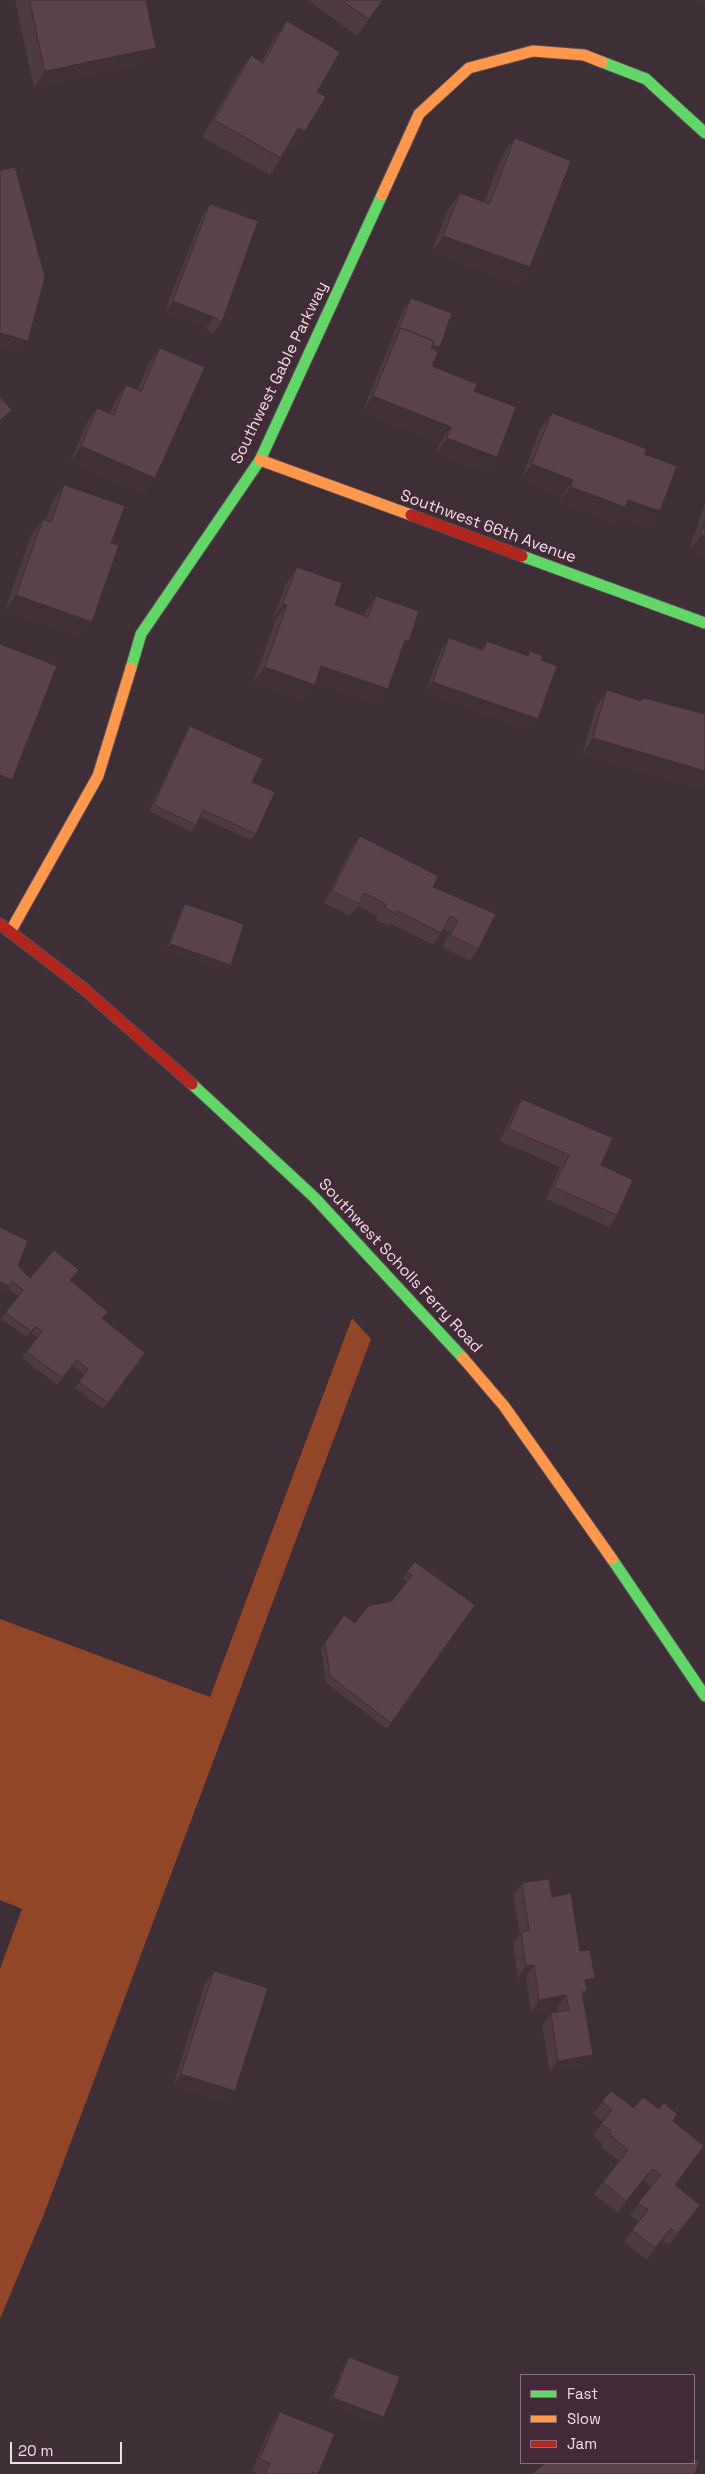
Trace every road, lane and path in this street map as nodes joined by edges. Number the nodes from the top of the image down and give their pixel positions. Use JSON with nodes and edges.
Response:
{"nodes":[{"id":1,"x":705,"y":133,"type":"edge"},
{"id":2,"x":260,"y":460,"type":"junction"},
{"id":3,"x":705,"y":623,"type":"edge"},
{"id":4,"x":0,"y":924,"type":"edge"},
{"id":5,"x":10,"y":932,"type":"junction"},
{"id":6,"x":705,"y":1696,"type":"edge"}],
"edges":[{"from":1,"to":2,"type":"street","name":"Southwest Gable Parkway"},
{"from":2,"to":3,"type":"street","name":"Southwest 66th Avenue"},
{"from":2,"to":5,"type":"street","name":"Southwest Gable Parkway"},
{"from":4,"to":5,"type":"street","name":"Southwest Scholls Ferry Road"},
{"from":5,"to":6,"type":"street","name":"Southwest Scholls Ferry Road"}]}
